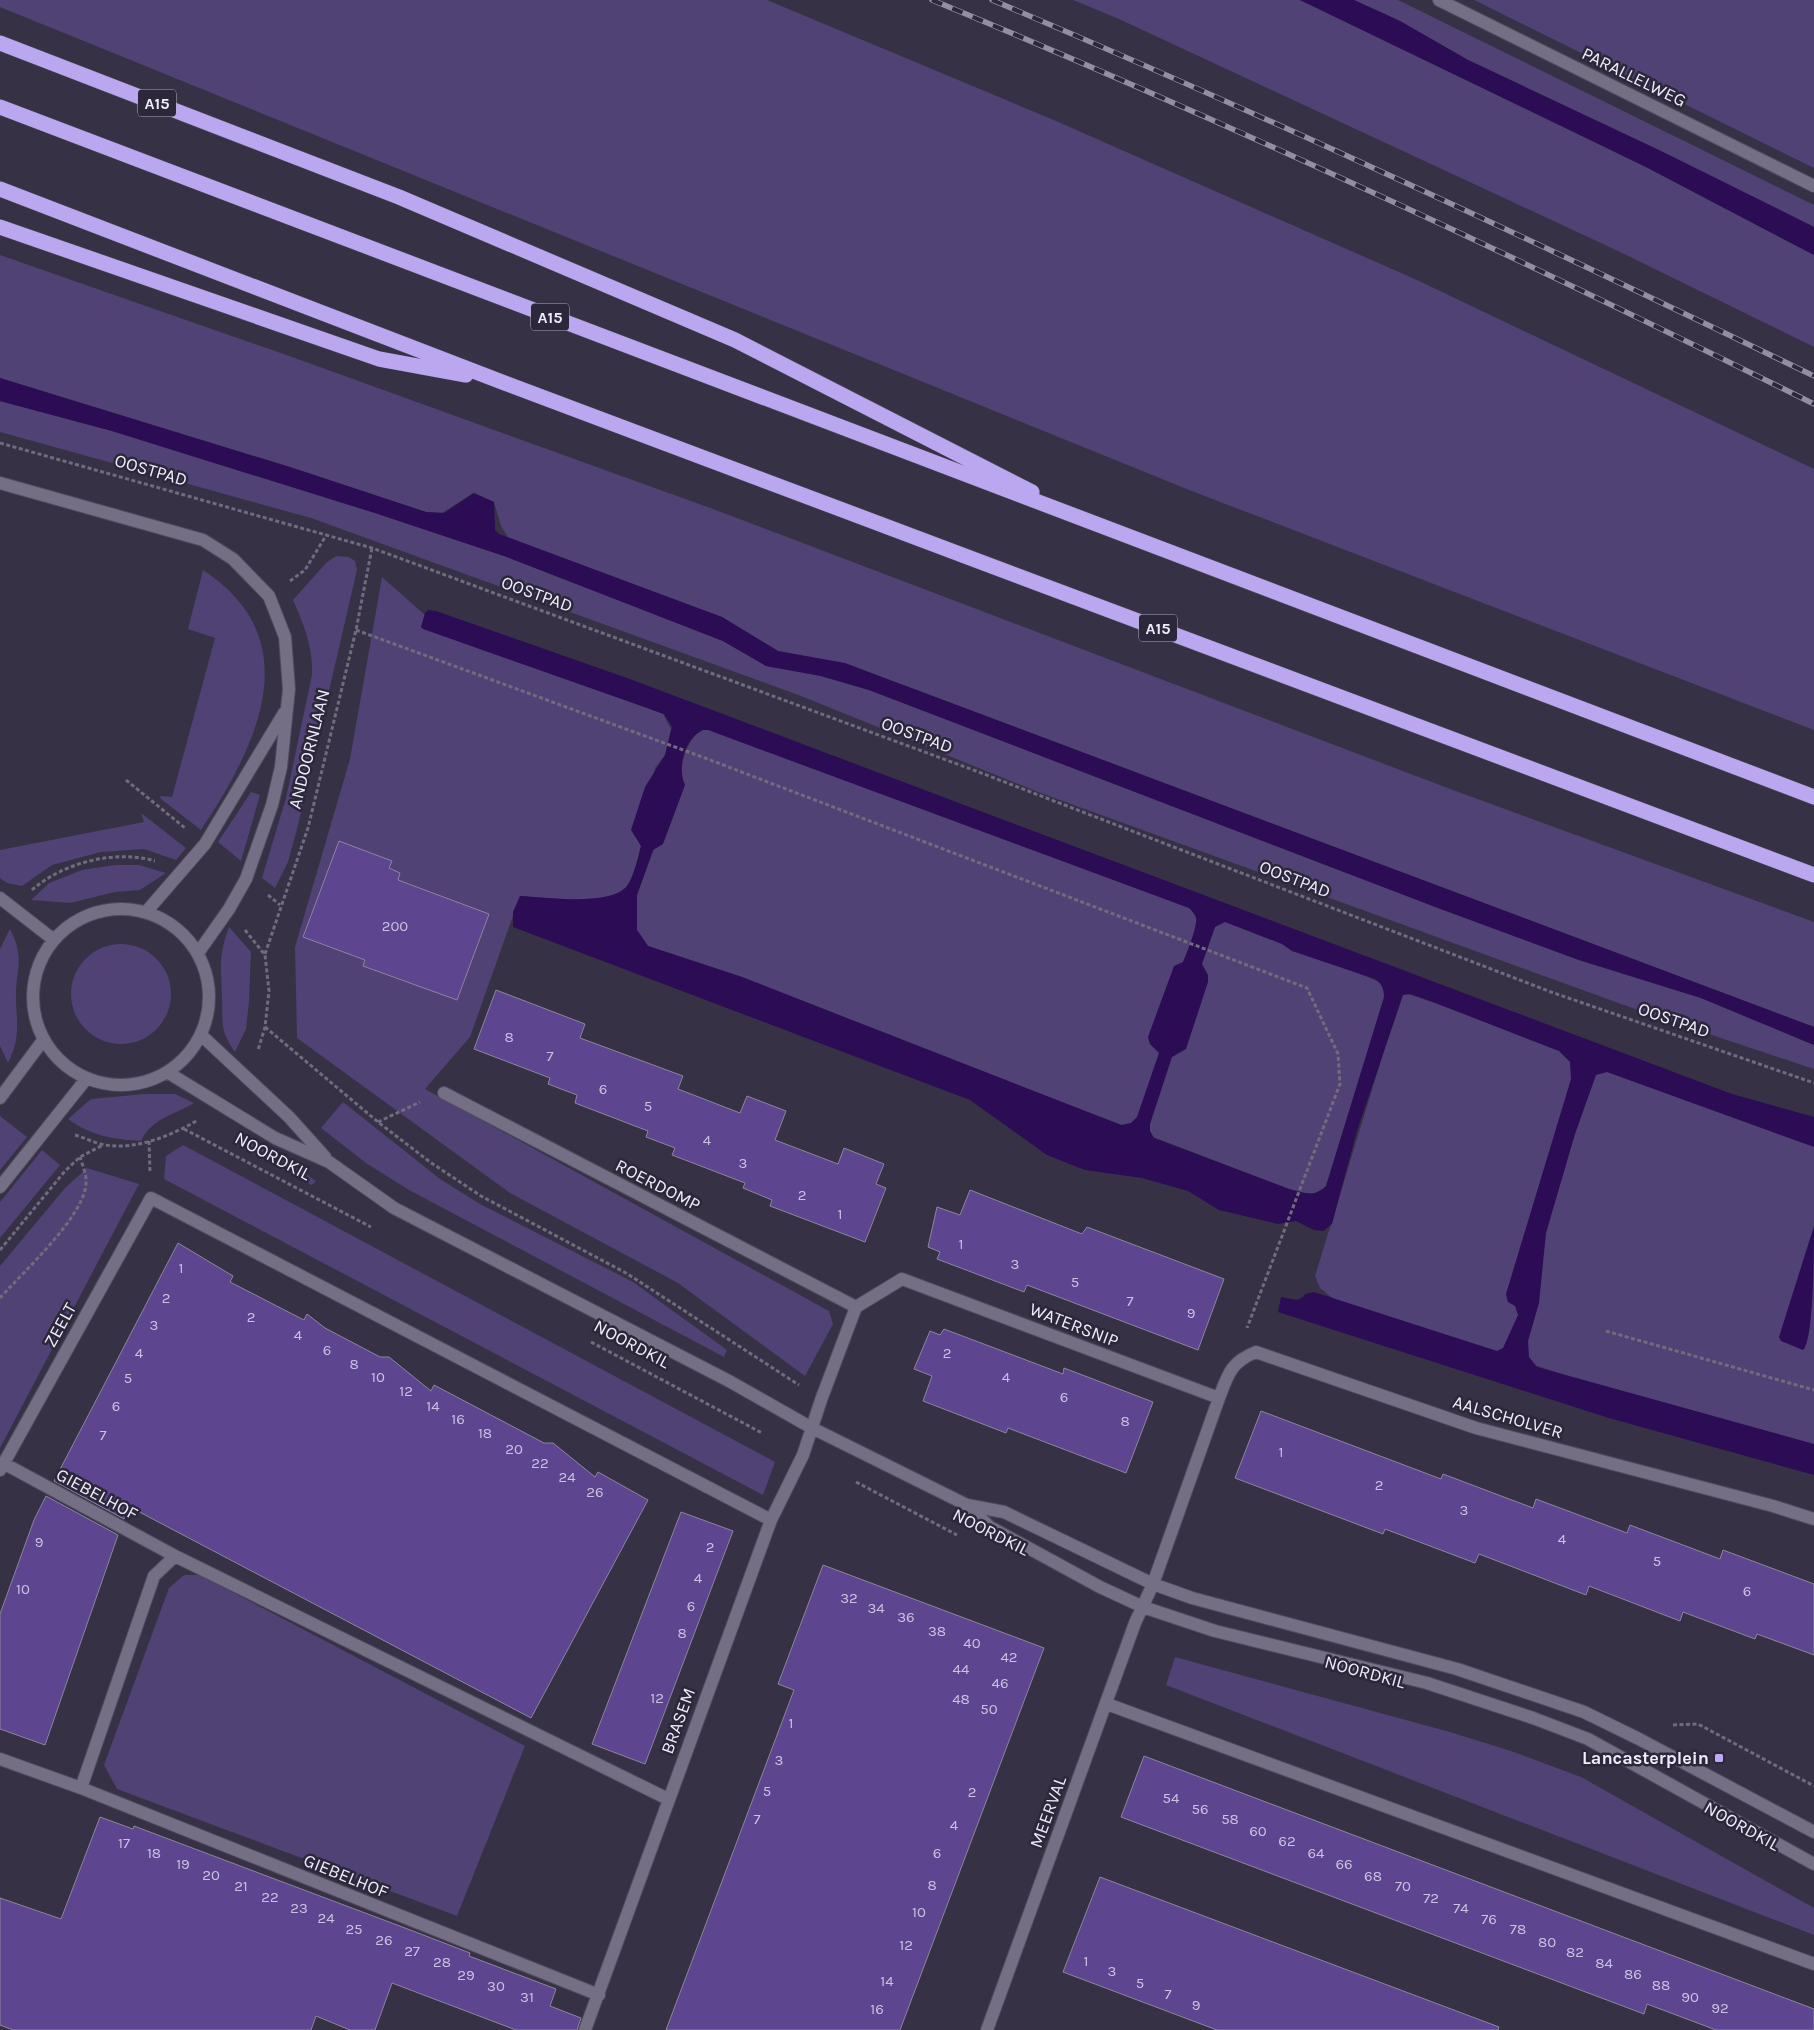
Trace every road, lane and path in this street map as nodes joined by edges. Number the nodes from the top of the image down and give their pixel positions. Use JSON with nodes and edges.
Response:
{"nodes":[{"id":1,"x":1439,"y":0,"type":"edge"},
{"id":2,"x":0,"y":43,"type":"edge"},
{"id":3,"x":0,"y":108,"type":"edge"},
{"id":4,"x":1814,"y":186,"type":"edge"},
{"id":5,"x":0,"y":189,"type":"edge"},
{"id":6,"x":0,"y":227,"type":"edge"},
{"id":7,"x":502,"y":382,"type":"junction"},
{"id":8,"x":0,"y":443,"type":"edge"},
{"id":9,"x":0,"y":483,"type":"edge"},
{"id":10,"x":1100,"y":527,"type":"junction"},
{"id":11,"x":327,"y":534,"type":"junction"},
{"id":12,"x":372,"y":548,"type":"junction"},
{"id":13,"x":270,"y":596,"type":"junction"},
{"id":14,"x":356,"y":630,"type":"junction"},
{"id":15,"x":286,"y":708,"type":"junction"},
{"id":16,"x":1814,"y":797,"type":"edge"},
{"id":17,"x":1814,"y":875,"type":"edge"},
{"id":18,"x":0,"y":898,"type":"edge"},
{"id":19,"x":146,"y":912,"type":"junction"},
{"id":20,"x":54,"y":940,"type":"junction"},
{"id":21,"x":198,"y":953,"type":"junction"},
{"id":22,"x":265,"y":955,"type":"dead end"},
{"id":23,"x":265,"y":1027,"type":"dead end"},
{"id":24,"x":201,"y":1035,"type":"junction"},
{"id":25,"x":44,"y":1039,"type":"junction"},
{"id":26,"x":167,"y":1072,"type":"junction"},
{"id":27,"x":88,"y":1078,"type":"junction"},
{"id":28,"x":1814,"y":1083,"type":"edge"},
{"id":29,"x":444,"y":1093,"type":"joint"},
{"id":30,"x":0,"y":1098,"type":"edge"},
{"id":31,"x":378,"y":1122,"type":"junction"},
{"id":32,"x":184,"y":1129,"type":"dead end"},
{"id":33,"x":149,"y":1141,"type":"dead end"},
{"id":34,"x":104,"y":1144,"type":"dead end"},
{"id":35,"x":80,"y":1157,"type":"junction"},
{"id":36,"x":329,"y":1162,"type":"junction"},
{"id":37,"x":0,"y":1187,"type":"edge"},
{"id":38,"x":151,"y":1198,"type":"junction"},
{"id":39,"x":376,"y":1230,"type":"dead end"},
{"id":40,"x":0,"y":1250,"type":"edge"},
{"id":41,"x":0,"y":1298,"type":"edge"},
{"id":42,"x":856,"y":1307,"type":"junction"},
{"id":43,"x":1606,"y":1331,"type":"dead end"},
{"id":44,"x":586,"y":1340,"type":"dead end"},
{"id":45,"x":1256,"y":1352,"type":"junction"},
{"id":46,"x":1814,"y":1390,"type":"edge"},
{"id":47,"x":1219,"y":1398,"type":"junction"},
{"id":48,"x":821,"y":1400,"type":"junction"},
{"id":49,"x":812,"y":1428,"type":"junction"},
{"id":50,"x":803,"y":1455,"type":"junction"},
{"id":51,"x":1,"y":1467,"type":"edge"},
{"id":52,"x":847,"y":1478,"type":"dead end"},
{"id":53,"x":967,"y":1505,"type":"junction"},
{"id":54,"x":771,"y":1520,"type":"junction"},
{"id":55,"x":1814,"y":1520,"type":"edge"},
{"id":56,"x":962,"y":1537,"type":"dead end"},
{"id":57,"x":175,"y":1556,"type":"junction"},
{"id":58,"x":1153,"y":1584,"type":"junction"},
{"id":59,"x":1143,"y":1606,"type":"junction"},
{"id":60,"x":1107,"y":1704,"type":"junction"},
{"id":61,"x":0,"y":1759,"type":"edge"},
{"id":62,"x":81,"y":1788,"type":"junction"},
{"id":63,"x":668,"y":1799,"type":"junction"},
{"id":64,"x":1814,"y":1832,"type":"edge"},
{"id":65,"x":1814,"y":1864,"type":"edge"},
{"id":66,"x":1814,"y":1964,"type":"edge"},
{"id":67,"x":599,"y":1995,"type":"junction"},
{"id":68,"x":585,"y":2030,"type":"edge"},
{"id":69,"x":987,"y":2030,"type":"edge"}],
"edges":[{"from":1,"to":4,"type":"street","name":"PARALLELWEG"},
{"from":2,"to":10,"type":"highway","number":"A15"},
{"from":3,"to":10,"type":"highway","number":"A15"},
{"from":5,"to":7,"type":"highway","number":"A15"},
{"from":6,"to":7,"type":"highway","number":"A15"},
{"from":7,"to":17,"type":"highway","number":"A15"},
{"from":8,"to":11,"type":"path","name":"OOSTPAD"},
{"from":9,"to":13,"type":"street","name":"ANDOORNLAAN"},
{"from":10,"to":16,"type":"highway","number":"A15"},
{"from":11,"to":12,"type":"path","name":"OOSTPAD"},
{"from":11,"to":13,"type":"path"},
{"from":12,"to":14,"type":"path","name":"ANDOORNLAAN"},
{"from":12,"to":28,"type":"path","name":"OOSTPAD"},
{"from":13,"to":15,"type":"street","name":"ANDOORNLAAN"},
{"from":14,"to":22,"type":"path","name":"ANDOORNLAAN"},
{"from":14,"to":45,"type":"path"},
{"from":15,"to":19,"type":"street","name":"ANDOORNLAAN"},
{"from":15,"to":21,"type":"street","name":"ANDOORNLAAN"},
{"from":18,"to":20,"type":"street"},
{"from":19,"to":20,"type":"street"},
{"from":19,"to":21,"type":"street"},
{"from":20,"to":25,"type":"street"},
{"from":21,"to":24,"type":"street"},
{"from":23,"to":31,"type":"path"},
{"from":24,"to":26,"type":"street"},
{"from":24,"to":36,"type":"street","name":"NOORDKIL"},
{"from":25,"to":27,"type":"street"},
{"from":25,"to":30,"type":"street"},
{"from":26,"to":27,"type":"street"},
{"from":26,"to":36,"type":"street","name":"NOORDKIL"},
{"from":27,"to":37,"type":"street"},
{"from":29,"to":31,"type":"path"},
{"from":29,"to":42,"type":"street","name":"ROERDOMP"},
{"from":31,"to":48,"type":"path"},
{"from":32,"to":39,"type":"path","name":"NOORDKIL"},
{"from":33,"to":38,"type":"path"},
{"from":34,"to":35,"type":"path"},
{"from":35,"to":40,"type":"path"},
{"from":35,"to":41,"type":"path"},
{"from":36,"to":49,"type":"street","name":"NOORDKIL"},
{"from":38,"to":51,"type":"street","name":"ZEELT"},
{"from":38,"to":54,"type":"street"},
{"from":42,"to":47,"type":"street","name":"WATERSNIP"},
{"from":42,"to":48,"type":"street"},
{"from":43,"to":46,"type":"path"},
{"from":44,"to":50,"type":"path","name":"NOORDKIL"},
{"from":45,"to":47,"type":"street"},
{"from":45,"to":55,"type":"street","name":"AALSCHOLVER"},
{"from":47,"to":58,"type":"street"},
{"from":48,"to":49,"type":"street"},
{"from":49,"to":50,"type":"street","name":"BRASEM"},
{"from":49,"to":53,"type":"street","name":"NOORDKIL"},
{"from":50,"to":54,"type":"street","name":"BRASEM"},
{"from":51,"to":57,"type":"street","name":"GIEBELHOF"},
{"from":52,"to":56,"type":"path","name":"NOORDKIL"},
{"from":53,"to":58,"type":"street","name":"NOORDKIL"},
{"from":53,"to":59,"type":"street","name":"NOORDKIL"},
{"from":54,"to":63,"type":"street","name":"BRASEM"},
{"from":57,"to":62,"type":"street"},
{"from":57,"to":63,"type":"street","name":"GIEBELHOF"},
{"from":58,"to":59,"type":"street","name":"MEERVAL"},
{"from":58,"to":64,"type":"street","name":"NOORDKIL"},
{"from":59,"to":60,"type":"street","name":"MEERVAL"},
{"from":59,"to":65,"type":"street","name":"NOORDKIL"},
{"from":60,"to":66,"type":"street"},
{"from":60,"to":69,"type":"street","name":"MEERVAL"},
{"from":61,"to":62,"type":"street","name":"GIEBELHOF"},
{"from":62,"to":67,"type":"street","name":"GIEBELHOF"},
{"from":63,"to":67,"type":"street","name":"BRASEM"},
{"from":67,"to":68,"type":"street","name":"BRASEM"}]}
